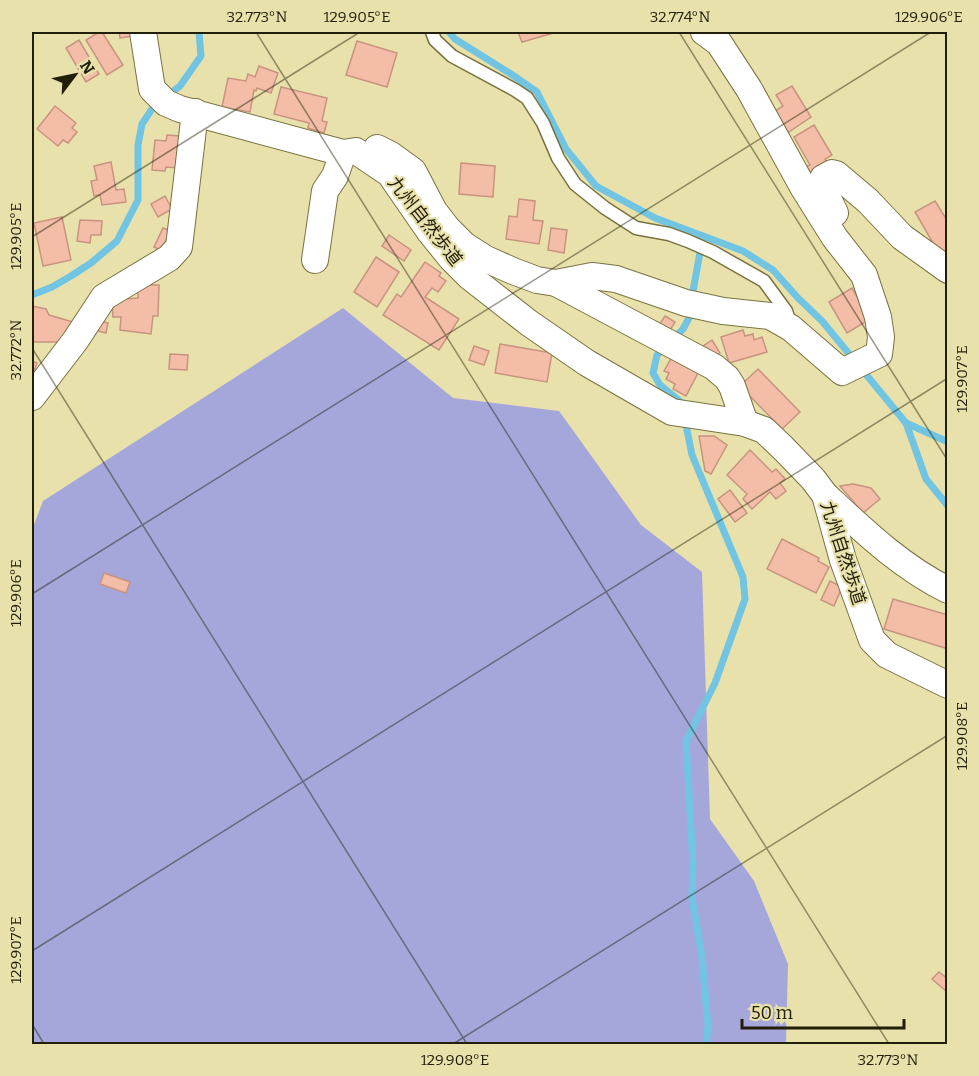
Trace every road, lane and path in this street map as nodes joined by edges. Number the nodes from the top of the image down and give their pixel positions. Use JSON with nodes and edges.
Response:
{"nodes":[{"id":1,"x":143,"y":32,"type":"edge"},
{"id":2,"x":432,"y":32,"type":"edge"},
{"id":3,"x":704,"y":32,"type":"edge"},
{"id":4,"x":188,"y":111,"type":"junction"},
{"id":5,"x":350,"y":152,"type":"junction"},
{"id":6,"x":315,"y":260,"type":"dead end"},
{"id":7,"x":948,"y":270,"type":"edge"},
{"id":8,"x":864,"y":275,"type":"junction"},
{"id":9,"x":556,"y":283,"type":"junction"},
{"id":10,"x":791,"y":328,"type":"junction"},
{"id":11,"x":32,"y":397,"type":"edge"},
{"id":12,"x":745,"y":423,"type":"junction"},
{"id":13,"x":825,"y":495,"type":"junction"},
{"id":14,"x":948,"y":590,"type":"edge"},
{"id":15,"x":948,"y":685,"type":"edge"}],
"edges":[{"from":1,"to":4,"type":"street","name":"九州自然歩道"},
{"from":2,"to":10,"type":"lane"},
{"from":3,"to":8,"type":"street"},
{"from":4,"to":5,"type":"street","name":"九州自然歩道"},
{"from":4,"to":11,"type":"street"},
{"from":5,"to":6,"type":"street"},
{"from":5,"to":9,"type":"street"},
{"from":5,"to":12,"type":"street","name":"九州自然歩道"},
{"from":7,"to":8,"type":"street"},
{"from":8,"to":10,"type":"street"},
{"from":9,"to":10,"type":"street"},
{"from":9,"to":12,"type":"street"},
{"from":12,"to":13,"type":"street","name":"九州自然歩道"},
{"from":13,"to":14,"type":"street"},
{"from":13,"to":15,"type":"street","name":"九州自然歩道"}]}
